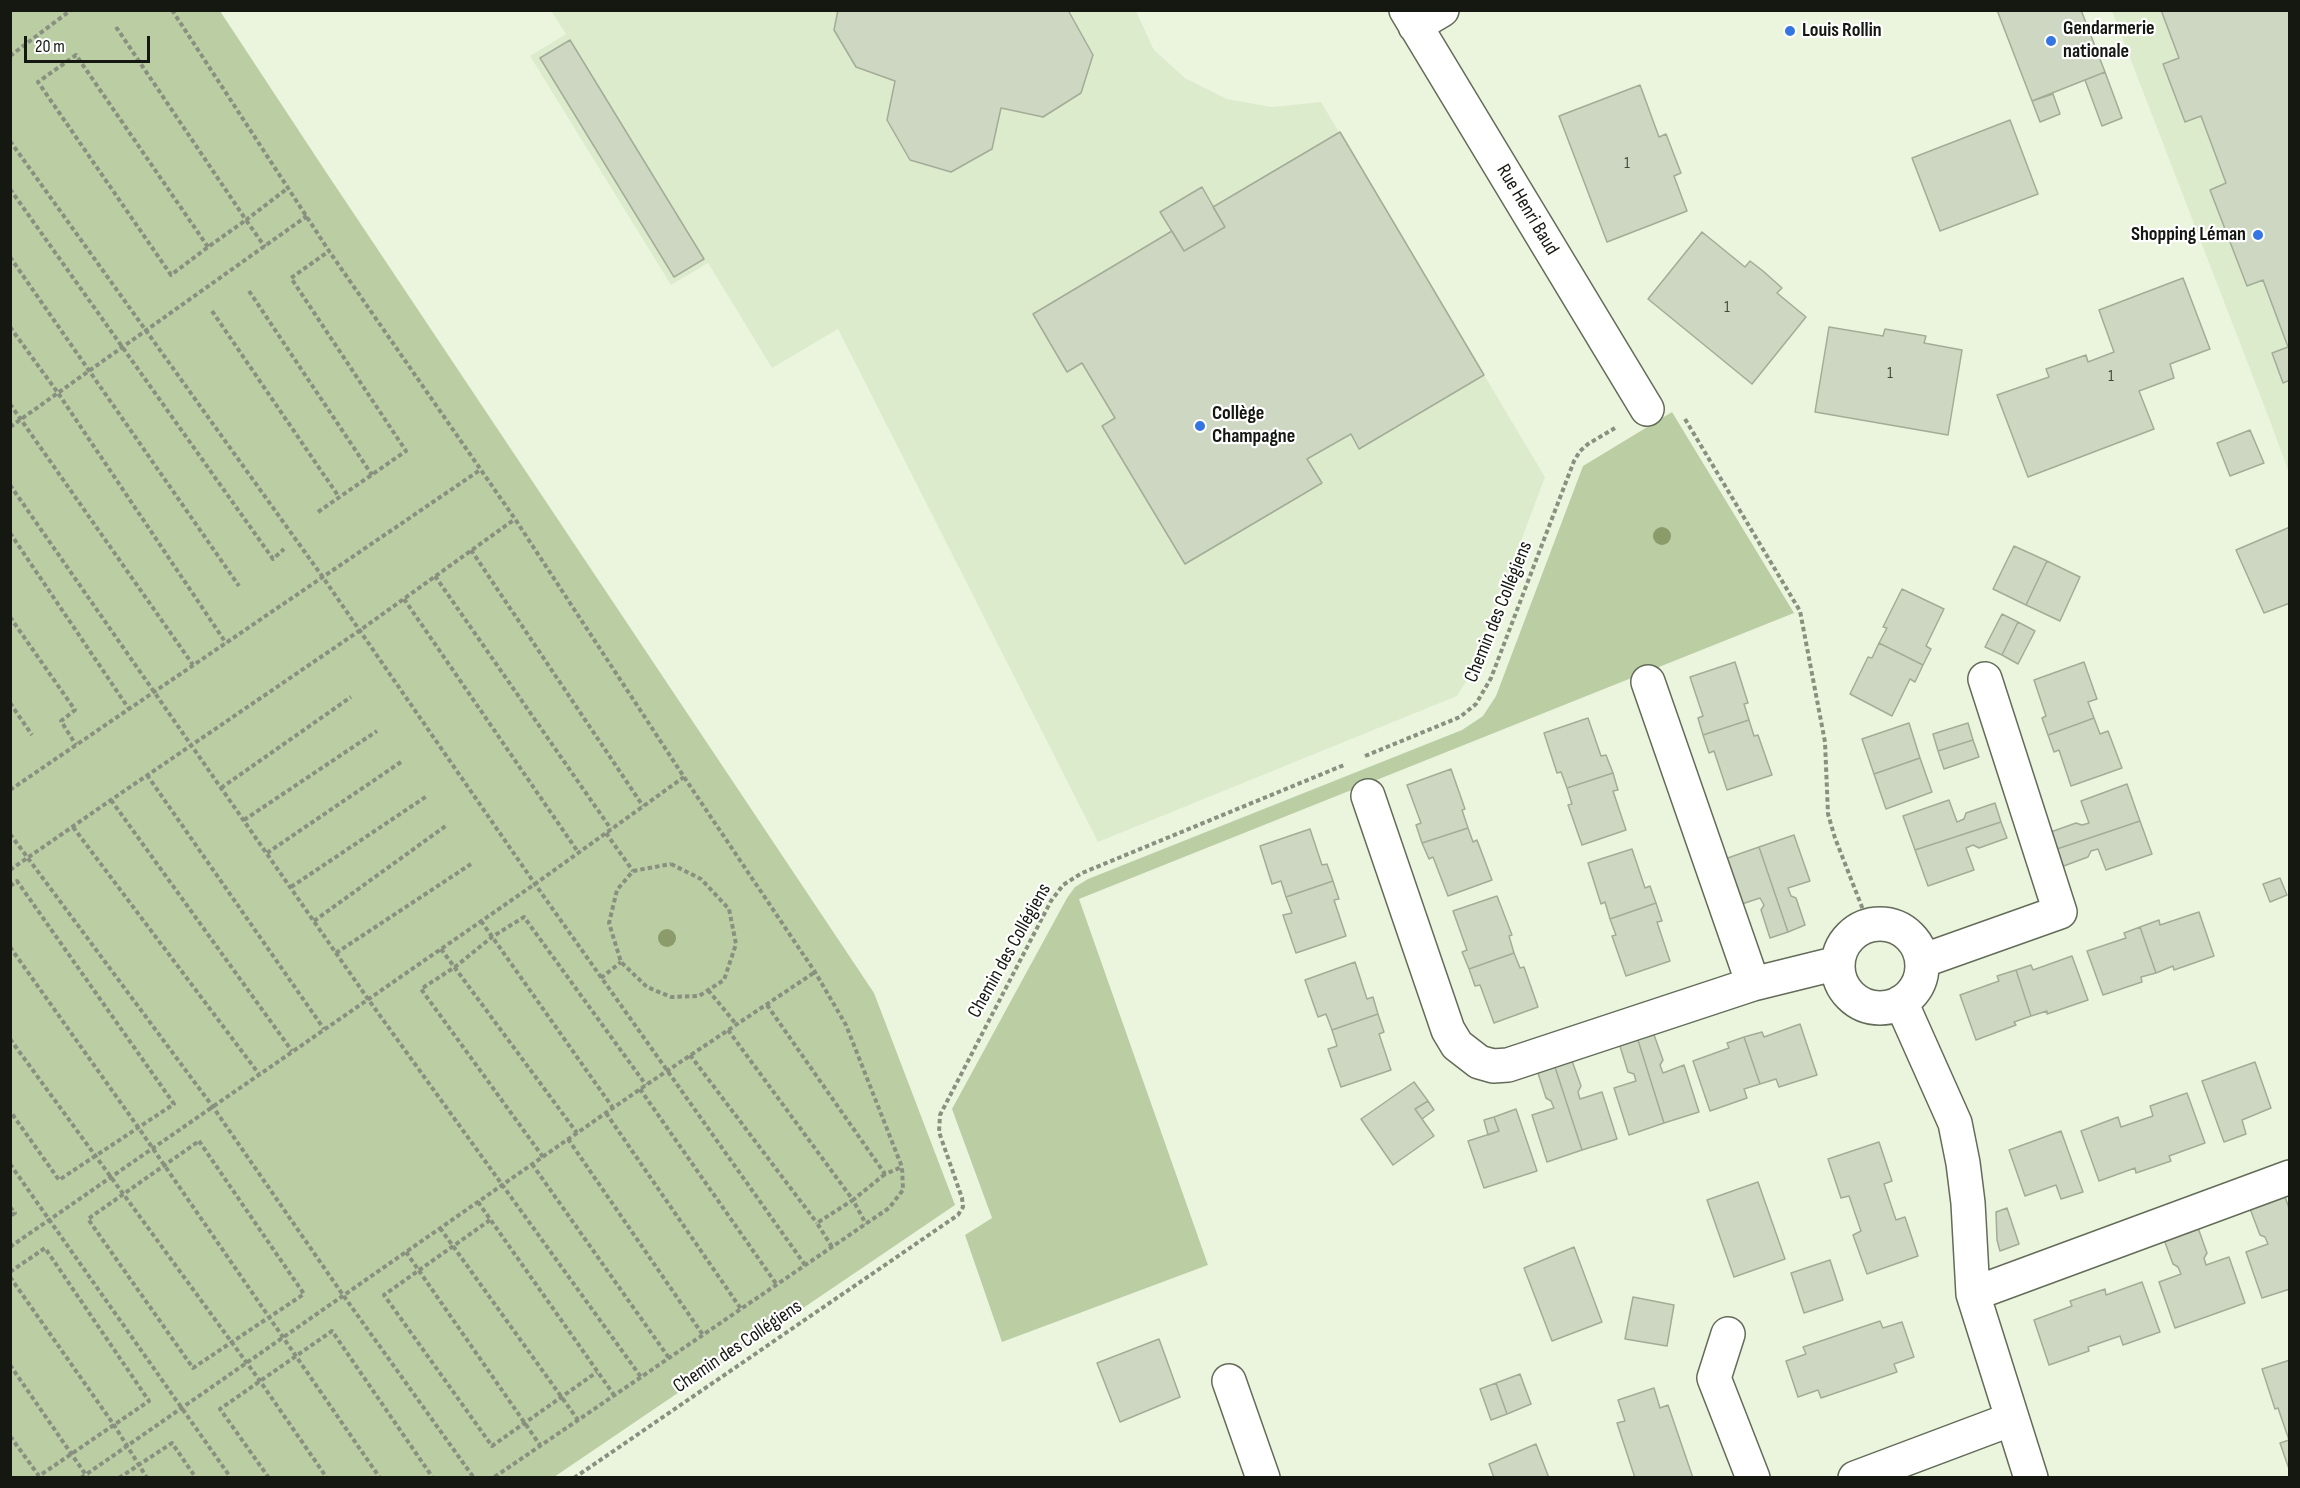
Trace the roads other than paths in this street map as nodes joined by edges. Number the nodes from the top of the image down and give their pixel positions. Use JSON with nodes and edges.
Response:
{"nodes":[{"id":1,"x":1421,"y":16,"type":"edge"},
{"id":2,"x":1647,"y":409,"type":"road end"},
{"id":3,"x":1985,"y":679,"type":"dead end"},
{"id":4,"x":1648,"y":682,"type":"dead end"},
{"id":5,"x":1368,"y":796,"type":"dead end"},
{"id":6,"x":1922,"y":961,"type":"junction"},
{"id":7,"x":1838,"y":963,"type":"junction"},
{"id":8,"x":1753,"y":984,"type":"junction"},
{"id":9,"x":1901,"y":1002,"type":"junction"},
{"id":10,"x":2289,"y":1178,"type":"edge"},
{"id":11,"x":1972,"y":1294,"type":"junction"},
{"id":12,"x":1728,"y":1334,"type":"dead end"},
{"id":13,"x":1229,"y":1381,"type":"dead end"},
{"id":14,"x":2012,"y":1419,"type":"junction"},
{"id":15,"x":1263,"y":1478,"type":"edge"},
{"id":16,"x":1753,"y":1478,"type":"edge"},
{"id":17,"x":1855,"y":1478,"type":"edge"},
{"id":18,"x":2031,"y":1478,"type":"edge"}],
"edges":[{"from":1,"to":2,"type":"street","name":"Rue Henri Baud"},
{"from":3,"to":6,"type":"street"},
{"from":4,"to":8,"type":"street"},
{"from":5,"to":8,"type":"street"},
{"from":6,"to":7,"type":"street"},
{"from":6,"to":9,"type":"street"},
{"from":7,"to":8,"type":"street"},
{"from":7,"to":9,"type":"street"},
{"from":9,"to":11,"type":"street"},
{"from":10,"to":11,"type":"street"},
{"from":11,"to":14,"type":"street"},
{"from":12,"to":16,"type":"street"},
{"from":13,"to":15,"type":"street"},
{"from":14,"to":17,"type":"street"},
{"from":14,"to":18,"type":"street"}]}
